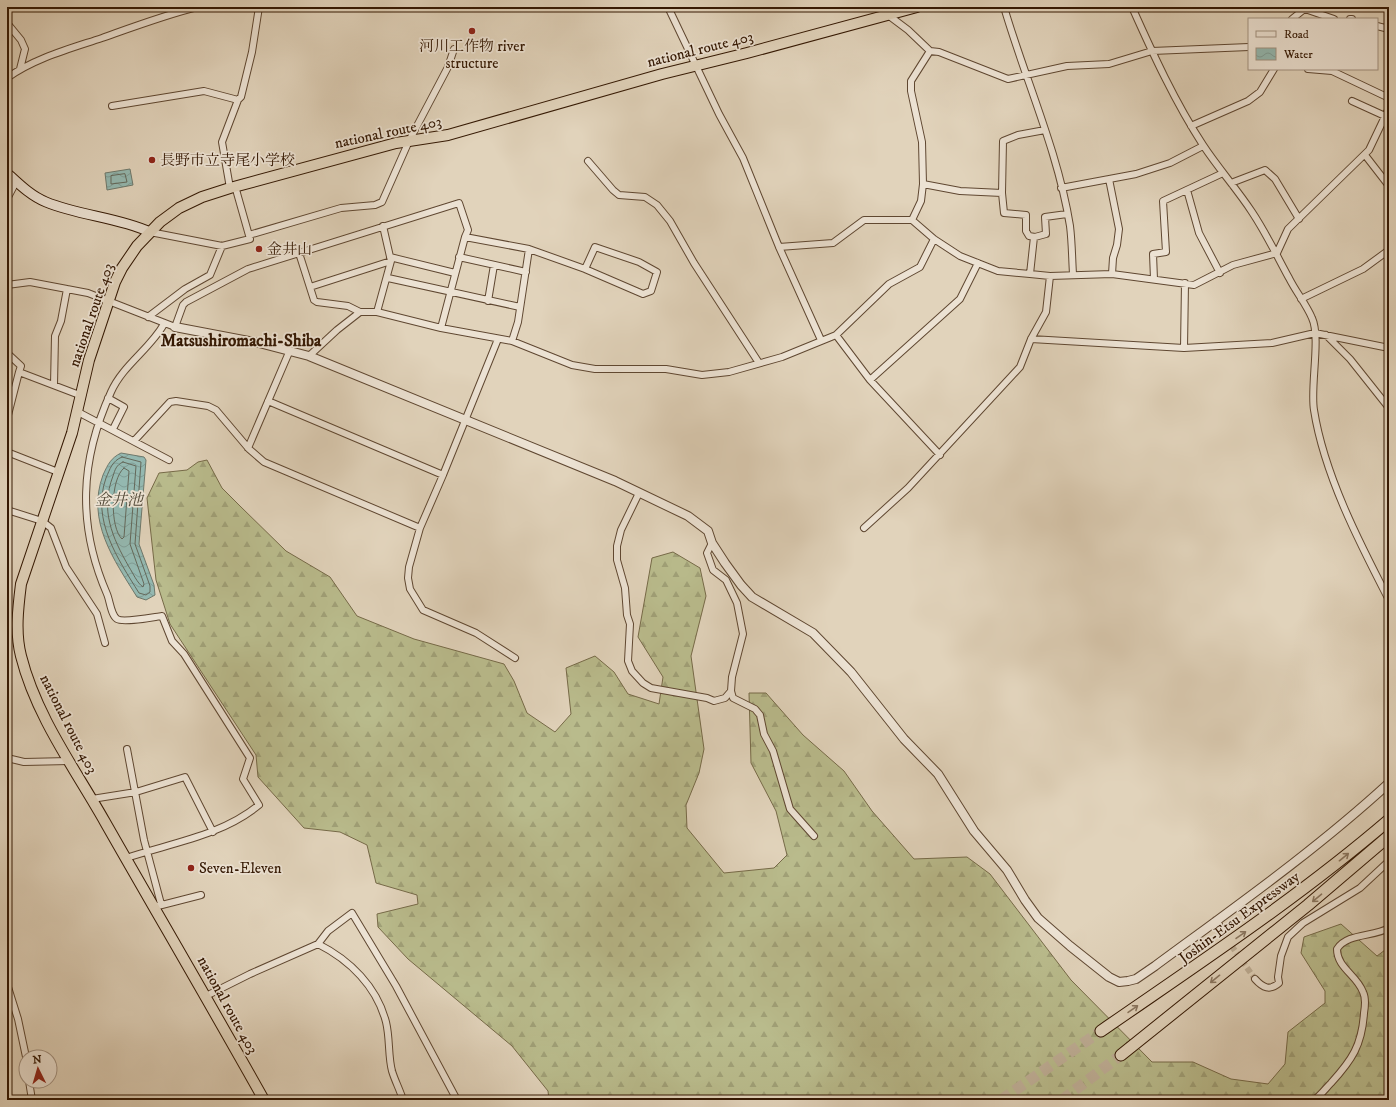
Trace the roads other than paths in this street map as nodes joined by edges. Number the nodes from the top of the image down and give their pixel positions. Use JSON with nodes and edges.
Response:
{"nodes":[{"id":1,"x":197,"y":7,"type":"edge"},
{"id":2,"x":259,"y":7,"type":"edge"},
{"id":3,"x":668,"y":7,"type":"edge"},
{"id":4,"x":917,"y":7,"type":"edge"},
{"id":5,"x":1004,"y":7,"type":"edge"},
{"id":6,"x":1132,"y":7,"type":"edge"},
{"id":7,"x":1306,"y":8,"type":"edge"},
{"id":8,"x":888,"y":15,"type":"junction"},
{"id":9,"x":1293,"y":18,"type":"edge"},
{"id":10,"x":1331,"y":18,"type":"edge"},
{"id":11,"x":7,"y":23,"type":"edge"},
{"id":12,"x":1378,"y":26,"type":"edge"},
{"id":13,"x":1389,"y":29,"type":"edge"},
{"id":14,"x":1248,"y":47,"type":"edge"},
{"id":15,"x":454,"y":49,"type":"dead end"},
{"id":16,"x":930,"y":51,"type":"junction"},
{"id":17,"x":1152,"y":51,"type":"junction"},
{"id":18,"x":697,"y":66,"type":"junction"},
{"id":19,"x":20,"y":69,"type":"junction"},
{"id":20,"x":1273,"y":70,"type":"edge"},
{"id":21,"x":1333,"y":70,"type":"edge"},
{"id":22,"x":1027,"y":76,"type":"junction"},
{"id":23,"x":7,"y":78,"type":"edge"},
{"id":24,"x":1389,"y":98,"type":"edge"},
{"id":25,"x":238,"y":100,"type":"junction"},
{"id":26,"x":1352,"y":101,"type":"dead end"},
{"id":27,"x":112,"y":106,"type":"dead end"},
{"id":28,"x":1389,"y":108,"type":"edge"},
{"id":29,"x":1385,"y":116,"type":"junction"},
{"id":30,"x":1191,"y":126,"type":"junction"},
{"id":31,"x":1045,"y":130,"type":"junction"},
{"id":32,"x":409,"y":140,"type":"junction"},
{"id":33,"x":1204,"y":146,"type":"junction"},
{"id":34,"x":1365,"y":155,"type":"junction"},
{"id":35,"x":588,"y":160,"type":"dead end"},
{"id":36,"x":7,"y":173,"type":"edge"},
{"id":37,"x":1223,"y":173,"type":"junction"},
{"id":38,"x":1109,"y":179,"type":"junction"},
{"id":39,"x":1231,"y":183,"type":"junction"},
{"id":40,"x":923,"y":184,"type":"junction"},
{"id":41,"x":12,"y":185,"type":"edge"},
{"id":42,"x":1389,"y":186,"type":"edge"},
{"id":43,"x":233,"y":187,"type":"junction"},
{"id":44,"x":1061,"y":188,"type":"junction"},
{"id":45,"x":1187,"y":190,"type":"junction"},
{"id":46,"x":1002,"y":193,"type":"junction"},
{"id":47,"x":7,"y":199,"type":"edge"},
{"id":48,"x":1067,"y":214,"type":"junction"},
{"id":49,"x":1299,"y":219,"type":"junction"},
{"id":50,"x":912,"y":220,"type":"junction"},
{"id":51,"x":383,"y":226,"type":"junction"},
{"id":52,"x":150,"y":232,"type":"junction"},
{"id":53,"x":249,"y":235,"type":"junction"},
{"id":54,"x":465,"y":237,"type":"junction"},
{"id":55,"x":1034,"y":237,"type":"junction"},
{"id":56,"x":934,"y":239,"type":"junction"},
{"id":57,"x":222,"y":246,"type":"junction"},
{"id":58,"x":779,"y":247,"type":"junction"},
{"id":59,"x":529,"y":249,"type":"junction"},
{"id":60,"x":1389,"y":250,"type":"edge"},
{"id":61,"x":299,"y":253,"type":"junction"},
{"id":62,"x":1277,"y":253,"type":"junction"},
{"id":63,"x":459,"y":257,"type":"junction"},
{"id":64,"x":391,"y":259,"type":"junction"},
{"id":65,"x":978,"y":263,"type":"junction"},
{"id":66,"x":494,"y":265,"type":"junction"},
{"id":67,"x":585,"y":269,"type":"junction"},
{"id":68,"x":526,"y":272,"type":"junction"},
{"id":69,"x":455,"y":273,"type":"junction"},
{"id":70,"x":1220,"y":273,"type":"junction"},
{"id":71,"x":1030,"y":274,"type":"junction"},
{"id":72,"x":1073,"y":274,"type":"junction"},
{"id":73,"x":1112,"y":274,"type":"junction"},
{"id":74,"x":1050,"y":276,"type":"junction"},
{"id":75,"x":388,"y":278,"type":"junction"},
{"id":76,"x":1154,"y":279,"type":"junction"},
{"id":77,"x":1186,"y":283,"type":"junction"},
{"id":78,"x":7,"y":285,"type":"edge"},
{"id":79,"x":310,"y":286,"type":"junction"},
{"id":80,"x":67,"y":289,"type":"junction"},
{"id":81,"x":449,"y":292,"type":"junction"},
{"id":82,"x":1301,"y":299,"type":"junction"},
{"id":83,"x":109,"y":300,"type":"junction"},
{"id":84,"x":488,"y":301,"type":"junction"},
{"id":85,"x":520,"y":307,"type":"junction"},
{"id":86,"x":360,"y":312,"type":"junction"},
{"id":87,"x":377,"y":312,"type":"junction"},
{"id":88,"x":148,"y":317,"type":"junction"},
{"id":89,"x":164,"y":324,"type":"junction"},
{"id":90,"x":175,"y":327,"type":"junction"},
{"id":91,"x":441,"y":328,"type":"junction"},
{"id":92,"x":1315,"y":333,"type":"junction"},
{"id":93,"x":836,"y":335,"type":"junction"},
{"id":94,"x":1326,"y":335,"type":"junction"},
{"id":95,"x":498,"y":339,"type":"junction"},
{"id":96,"x":1031,"y":339,"type":"junction"},
{"id":97,"x":821,"y":340,"type":"junction"},
{"id":98,"x":512,"y":341,"type":"junction"},
{"id":99,"x":1184,"y":348,"type":"junction"},
{"id":100,"x":1389,"y":348,"type":"edge"},
{"id":101,"x":290,"y":350,"type":"junction"},
{"id":102,"x":7,"y":353,"type":"edge"},
{"id":103,"x":309,"y":356,"type":"junction"},
{"id":104,"x":759,"y":363,"type":"junction"},
{"id":105,"x":19,"y":372,"type":"junction"},
{"id":106,"x":870,"y":380,"type":"junction"},
{"id":107,"x":54,"y":385,"type":"junction"},
{"id":108,"x":82,"y":396,"type":"junction"},
{"id":109,"x":108,"y":398,"type":"junction"},
{"id":110,"x":268,"y":401,"type":"junction"},
{"id":111,"x":1389,"y":408,"type":"edge"},
{"id":112,"x":78,"y":412,"type":"junction"},
{"id":113,"x":7,"y":419,"type":"edge"},
{"id":114,"x":465,"y":421,"type":"junction"},
{"id":115,"x":100,"y":422,"type":"junction"},
{"id":116,"x":113,"y":429,"type":"junction"},
{"id":117,"x":134,"y":441,"type":"junction"},
{"id":118,"x":248,"y":448,"type":"junction"},
{"id":119,"x":7,"y":452,"type":"edge"},
{"id":120,"x":940,"y":455,"type":"junction"},
{"id":121,"x":169,"y":460,"type":"dead end"},
{"id":122,"x":58,"y":472,"type":"junction"},
{"id":123,"x":443,"y":475,"type":"junction"},
{"id":124,"x":639,"y":493,"type":"junction"},
{"id":125,"x":7,"y":510,"type":"edge"},
{"id":126,"x":42,"y":521,"type":"junction"},
{"id":127,"x":420,"y":528,"type":"junction"},
{"id":128,"x":864,"y":528,"type":"dead end"},
{"id":129,"x":712,"y":544,"type":"junction"},
{"id":130,"x":1389,"y":600,"type":"edge"},
{"id":131,"x":105,"y":643,"type":"dead end"},
{"id":132,"x":515,"y":658,"type":"dead end"},
{"id":133,"x":731,"y":691,"type":"junction"},
{"id":134,"x":127,"y":749,"type":"dead end"},
{"id":135,"x":7,"y":758,"type":"edge"},
{"id":136,"x":69,"y":760,"type":"junction"},
{"id":137,"x":1389,"y":783,"type":"edge"},
{"id":138,"x":136,"y":792,"type":"junction"},
{"id":139,"x":92,"y":799,"type":"junction"},
{"id":140,"x":1389,"y":820,"type":"edge"},
{"id":141,"x":213,"y":832,"type":"junction"},
{"id":142,"x":814,"y":836,"type":"dead end"},
{"id":143,"x":1389,"y":836,"type":"edge"},
{"id":144,"x":147,"y":851,"type":"junction"},
{"id":145,"x":126,"y":858,"type":"junction"},
{"id":146,"x":1389,"y":861,"type":"edge"},
{"id":147,"x":201,"y":895,"type":"dead end"},
{"id":148,"x":158,"y":906,"type":"junction"},
{"id":149,"x":1216,"y":921,"type":"junction"},
{"id":150,"x":1389,"y":928,"type":"edge"},
{"id":151,"x":1222,"y":931,"type":"tunnel mouth"},
{"id":152,"x":318,"y":944,"type":"junction"},
{"id":153,"x":1255,"y":979,"type":"tunnel mouth"},
{"id":154,"x":7,"y":984,"type":"edge"},
{"id":155,"x":206,"y":996,"type":"junction"},
{"id":156,"x":1101,"y":1031,"type":"tunnel mouth"},
{"id":157,"x":24,"y":1049,"type":"edge"},
{"id":158,"x":1121,"y":1055,"type":"tunnel mouth"},
{"id":159,"x":30,"y":1089,"type":"edge"},
{"id":160,"x":32,"y":1100,"type":"edge"},
{"id":161,"x":264,"y":1100,"type":"edge"},
{"id":162,"x":403,"y":1100,"type":"edge"},
{"id":163,"x":457,"y":1100,"type":"edge"},
{"id":164,"x":1314,"y":1100,"type":"edge"}],
"edges":[{"from":1,"to":19,"type":"street"},
{"from":2,"to":25,"type":"street"},
{"from":3,"to":18,"type":"street"},
{"from":4,"to":8,"type":"highway","name":"national route 403"},
{"from":5,"to":22,"type":"street"},
{"from":6,"to":17,"type":"street"},
{"from":7,"to":9,"type":"street"},
{"from":7,"to":10,"type":"street"},
{"from":8,"to":16,"type":"street"},
{"from":8,"to":18,"type":"highway","name":"national route 403"},
{"from":11,"to":19,"type":"street"},
{"from":12,"to":13,"type":"street"},
{"from":14,"to":17,"type":"street"},
{"from":15,"to":32,"type":"street"},
{"from":16,"to":22,"type":"street"},
{"from":16,"to":40,"type":"street"},
{"from":17,"to":22,"type":"street"},
{"from":17,"to":30,"type":"street"},
{"from":18,"to":32,"type":"highway","name":"national route 403"},
{"from":18,"to":58,"type":"street"},
{"from":19,"to":23,"type":"street"},
{"from":20,"to":30,"type":"street"},
{"from":21,"to":24,"type":"street"},
{"from":22,"to":31,"type":"street"},
{"from":25,"to":27,"type":"street"},
{"from":25,"to":43,"type":"street"},
{"from":26,"to":29,"type":"street"},
{"from":28,"to":29,"type":"street"},
{"from":29,"to":34,"type":"street"},
{"from":30,"to":33,"type":"street"},
{"from":31,"to":44,"type":"street"},
{"from":31,"to":46,"type":"street"},
{"from":32,"to":43,"type":"highway","name":"national route 403"},
{"from":32,"to":53,"type":"street"},
{"from":33,"to":37,"type":"street"},
{"from":33,"to":38,"type":"street"},
{"from":34,"to":42,"type":"street"},
{"from":34,"to":49,"type":"street"},
{"from":35,"to":104,"type":"street"},
{"from":36,"to":41,"type":"main road"},
{"from":37,"to":39,"type":"street"},
{"from":37,"to":45,"type":"street"},
{"from":38,"to":44,"type":"street"},
{"from":38,"to":73,"type":"street"},
{"from":39,"to":49,"type":"street"},
{"from":39,"to":62,"type":"street"},
{"from":40,"to":46,"type":"street"},
{"from":40,"to":50,"type":"street"},
{"from":41,"to":47,"type":"street"},
{"from":41,"to":52,"type":"main road"},
{"from":43,"to":52,"type":"highway","name":"national route 403"},
{"from":43,"to":53,"type":"street"},
{"from":44,"to":48,"type":"street"},
{"from":45,"to":70,"type":"street"},
{"from":45,"to":76,"type":"street"},
{"from":46,"to":55,"type":"street"},
{"from":48,"to":55,"type":"street"},
{"from":48,"to":72,"type":"street"},
{"from":49,"to":62,"type":"street"},
{"from":50,"to":56,"type":"street"},
{"from":50,"to":58,"type":"street"},
{"from":51,"to":54,"type":"street"},
{"from":51,"to":61,"type":"street"},
{"from":51,"to":64,"type":"street"},
{"from":52,"to":57,"type":"street"},
{"from":52,"to":83,"type":"highway","name":"national route 403"},
{"from":53,"to":57,"type":"street"},
{"from":54,"to":59,"type":"street"},
{"from":54,"to":63,"type":"street"},
{"from":55,"to":71,"type":"street"},
{"from":56,"to":65,"type":"street"},
{"from":56,"to":93,"type":"street"},
{"from":57,"to":88,"type":"street"},
{"from":58,"to":97,"type":"street"},
{"from":59,"to":67,"type":"street"},
{"from":59,"to":68,"type":"street"},
{"from":60,"to":82,"type":"street"},
{"from":61,"to":79,"type":"street"},
{"from":61,"to":90,"type":"street"},
{"from":62,"to":70,"type":"street"},
{"from":62,"to":82,"type":"street"},
{"from":63,"to":66,"type":"street"},
{"from":63,"to":69,"type":"street"},
{"from":64,"to":69,"type":"street"},
{"from":64,"to":75,"type":"street"},
{"from":64,"to":79,"type":"street"},
{"from":65,"to":71,"type":"street"},
{"from":65,"to":106,"type":"street"},
{"from":66,"to":68,"type":"street"},
{"from":66,"to":84,"type":"street"},
{"from":67,"to":67,"type":"street"},
{"from":68,"to":85,"type":"street"},
{"from":69,"to":81,"type":"street"},
{"from":70,"to":77,"type":"street"},
{"from":71,"to":74,"type":"street"},
{"from":72,"to":73,"type":"street"},
{"from":72,"to":74,"type":"street"},
{"from":73,"to":76,"type":"street"},
{"from":74,"to":96,"type":"street"},
{"from":75,"to":81,"type":"street"},
{"from":75,"to":87,"type":"street"},
{"from":76,"to":77,"type":"street"},
{"from":77,"to":99,"type":"street"},
{"from":78,"to":80,"type":"street"},
{"from":79,"to":86,"type":"street"},
{"from":80,"to":83,"type":"street"},
{"from":80,"to":107,"type":"street"},
{"from":81,"to":84,"type":"street"},
{"from":81,"to":91,"type":"street"},
{"from":82,"to":92,"type":"street"},
{"from":83,"to":88,"type":"street"},
{"from":83,"to":108,"type":"highway","name":"national route 403"},
{"from":84,"to":85,"type":"street"},
{"from":85,"to":98,"type":"street"},
{"from":86,"to":87,"type":"street"},
{"from":86,"to":103,"type":"street"},
{"from":87,"to":91,"type":"street"},
{"from":88,"to":89,"type":"street"},
{"from":89,"to":90,"type":"street"},
{"from":89,"to":109,"type":"street"},
{"from":90,"to":101,"type":"street"},
{"from":91,"to":95,"type":"street"},
{"from":92,"to":94,"type":"street"},
{"from":92,"to":99,"type":"street"},
{"from":92,"to":130,"type":"street"},
{"from":93,"to":97,"type":"street"},
{"from":93,"to":106,"type":"street"},
{"from":94,"to":100,"type":"street"},
{"from":94,"to":111,"type":"street"},
{"from":95,"to":98,"type":"street"},
{"from":95,"to":114,"type":"street"},
{"from":96,"to":99,"type":"street"},
{"from":96,"to":120,"type":"street"},
{"from":97,"to":104,"type":"street"},
{"from":98,"to":104,"type":"street"},
{"from":101,"to":103,"type":"street"},
{"from":101,"to":110,"type":"street"},
{"from":102,"to":105,"type":"street"},
{"from":103,"to":114,"type":"street"},
{"from":105,"to":107,"type":"street"},
{"from":105,"to":113,"type":"street"},
{"from":106,"to":120,"type":"street"},
{"from":107,"to":108,"type":"street"},
{"from":108,"to":112,"type":"highway","name":"national route 403"},
{"from":109,"to":115,"type":"street"},
{"from":109,"to":116,"type":"street"},
{"from":110,"to":118,"type":"street"},
{"from":110,"to":123,"type":"street"},
{"from":112,"to":115,"type":"street"},
{"from":112,"to":122,"type":"highway","name":"national route 403"},
{"from":114,"to":123,"type":"street"},
{"from":114,"to":124,"type":"street"},
{"from":115,"to":116,"type":"street"},
{"from":115,"to":141,"type":"street"},
{"from":116,"to":117,"type":"street"},
{"from":117,"to":118,"type":"street"},
{"from":117,"to":121,"type":"street"},
{"from":118,"to":127,"type":"street"},
{"from":119,"to":122,"type":"street"},
{"from":120,"to":128,"type":"street"},
{"from":122,"to":126,"type":"highway","name":"national route 403"},
{"from":123,"to":127,"type":"street"},
{"from":124,"to":129,"type":"street"},
{"from":124,"to":133,"type":"street"},
{"from":125,"to":126,"type":"street"},
{"from":126,"to":131,"type":"street"},
{"from":126,"to":136,"type":"highway","name":"national route 403"},
{"from":127,"to":132,"type":"street"},
{"from":129,"to":133,"type":"street"},
{"from":129,"to":149,"type":"street"},
{"from":133,"to":142,"type":"street"},
{"from":134,"to":138,"type":"street"},
{"from":135,"to":136,"type":"street"},
{"from":136,"to":139,"type":"highway","name":"national route 403"},
{"from":137,"to":149,"type":"street"},
{"from":138,"to":139,"type":"street"},
{"from":138,"to":141,"type":"street"},
{"from":138,"to":144,"type":"street"},
{"from":139,"to":145,"type":"highway","name":"national route 403"},
{"from":156,"to":140,"type":"highway","name":"Joshin-Etsu Expressway","one_way":true},
{"from":141,"to":144,"type":"street"},
{"from":143,"to":158,"type":"highway","name":"Joshin-Etsu Expressway","one_way":true},
{"from":144,"to":145,"type":"street"},
{"from":144,"to":148,"type":"street"},
{"from":145,"to":148,"type":"highway","name":"national route 403"},
{"from":146,"to":153,"type":"street"},
{"from":147,"to":148,"type":"street"},
{"from":148,"to":155,"type":"highway","name":"national route 403"},
{"from":149,"to":151,"type":"street"},
{"from":150,"to":164,"type":"street"},
{"from":152,"to":155,"type":"street"},
{"from":152,"to":162,"type":"street"},
{"from":152,"to":163,"type":"street"},
{"from":154,"to":157,"type":"street"},
{"from":155,"to":161,"type":"highway","name":"national route 403"},
{"from":159,"to":160,"type":"street"}]}
